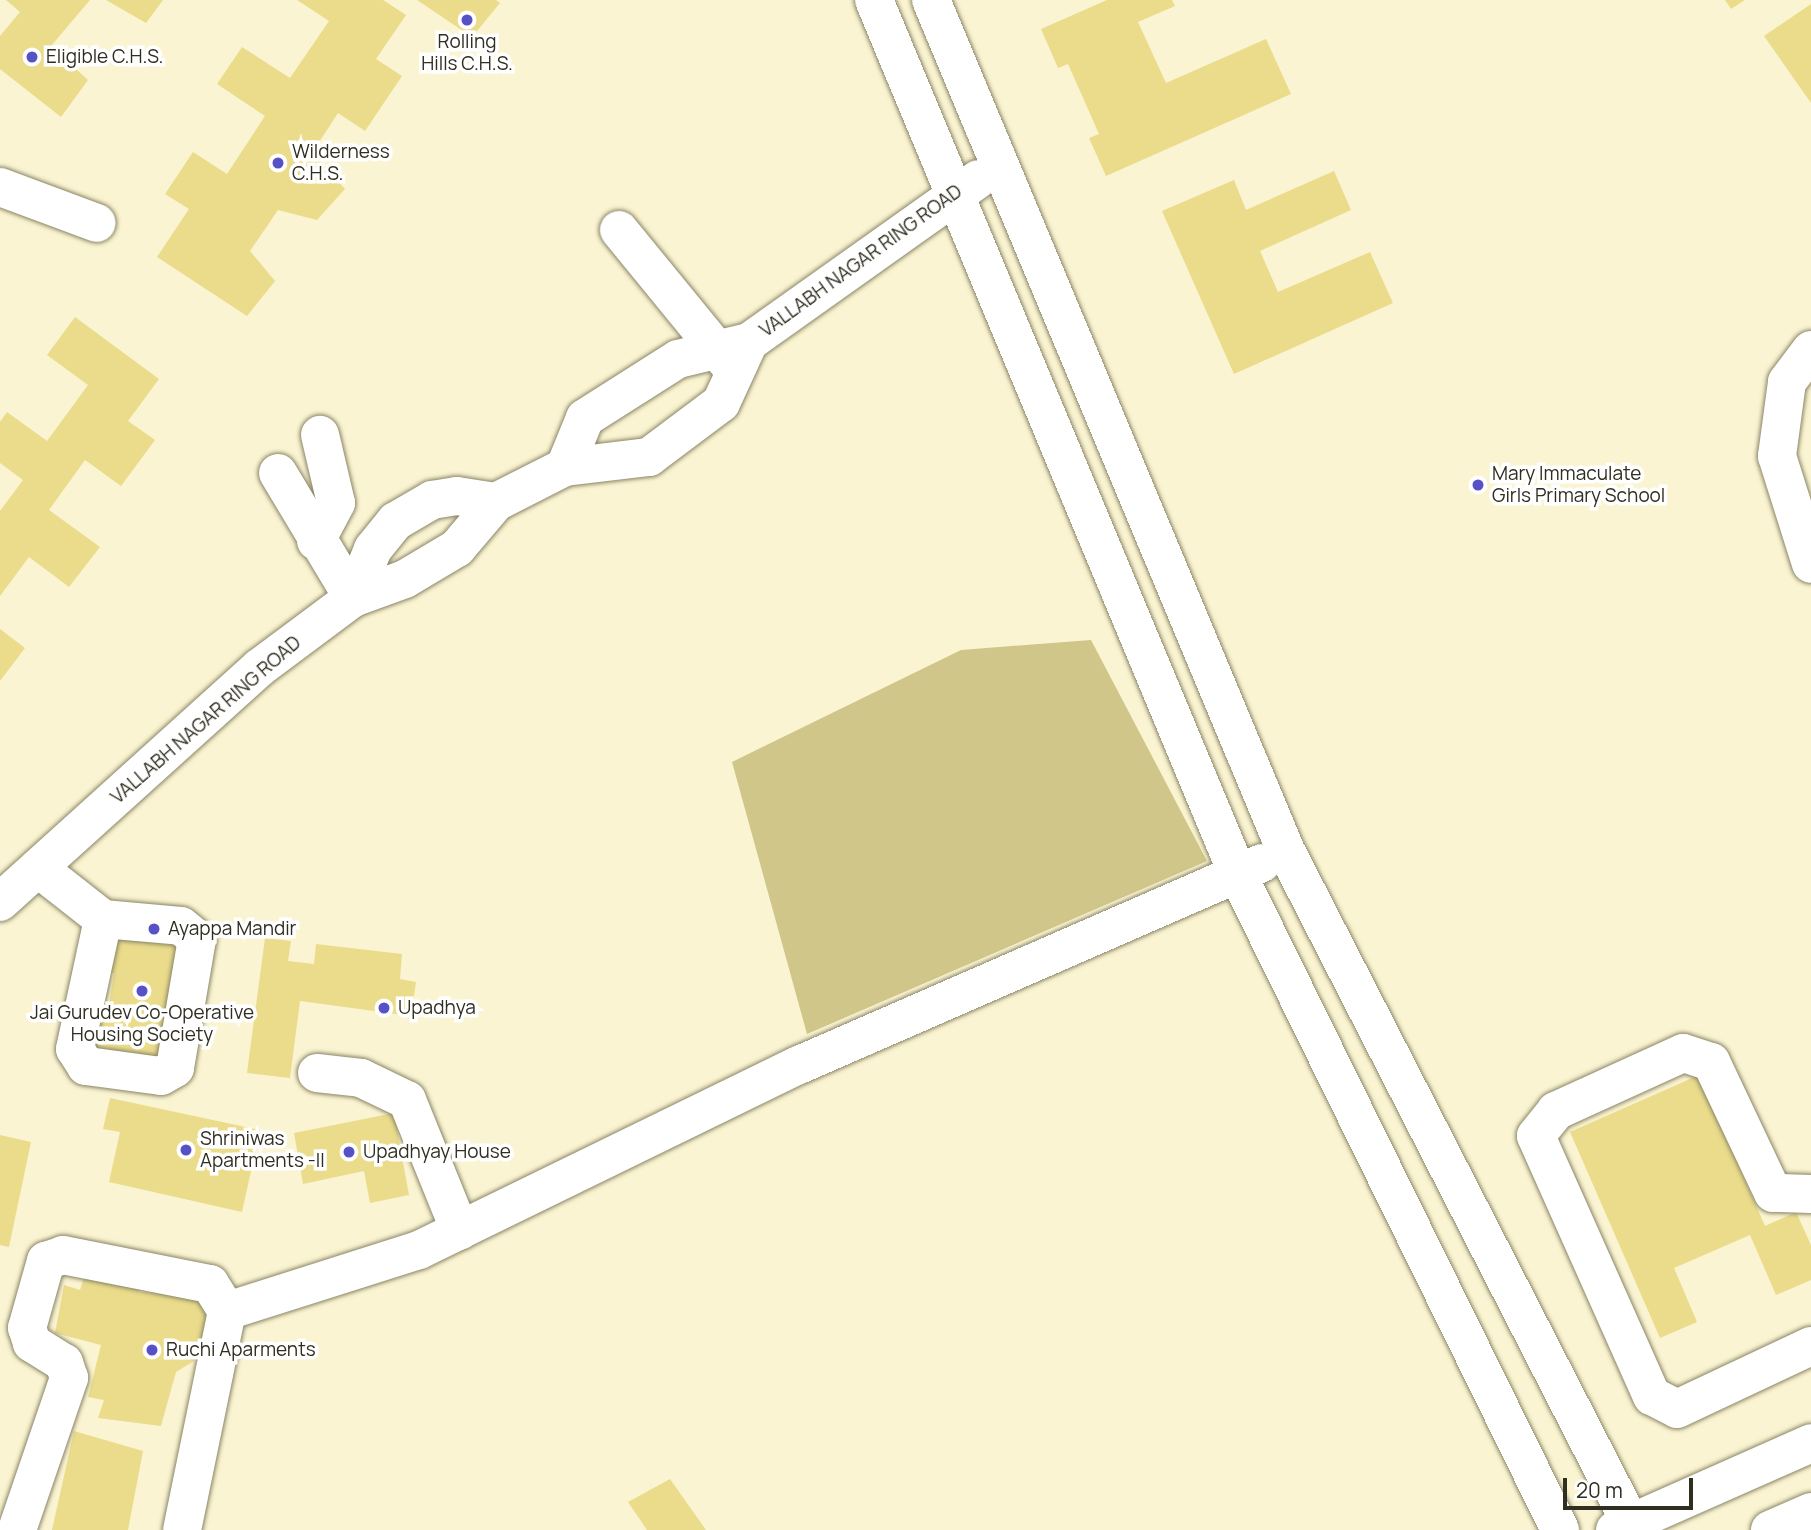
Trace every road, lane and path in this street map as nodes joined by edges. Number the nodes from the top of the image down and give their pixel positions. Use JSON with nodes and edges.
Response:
{"nodes":[{"id":1,"x":874,"y":0,"type":"edge"},
{"id":2,"x":931,"y":0,"type":"edge"},
{"id":3,"x":1001,"y":165,"type":"junction"},
{"id":4,"x":0,"y":187,"type":"edge"},
{"id":5,"x":957,"y":191,"type":"junction"},
{"id":6,"x":97,"y":223,"type":"dead end"},
{"id":7,"x":619,"y":230,"type":"dead end"},
{"id":8,"x":1811,"y":350,"type":"edge"},
{"id":9,"x":733,"y":354,"type":"junction"},
{"id":10,"x":320,"y":435,"type":"dead end"},
{"id":11,"x":565,"y":467,"type":"junction"},
{"id":12,"x":278,"y":473,"type":"dead end"},
{"id":13,"x":1133,"y":481,"type":"junction"},
{"id":14,"x":496,"y":502,"type":"junction"},
{"id":15,"x":1085,"y":503,"type":"junction"},
{"id":16,"x":316,"y":541,"type":"junction"},
{"id":17,"x":1811,"y":564,"type":"edge"},
{"id":18,"x":353,"y":597,"type":"junction"},
{"id":19,"x":1286,"y":852,"type":"junction"},
{"id":20,"x":38,"y":868,"type":"junction"},
{"id":21,"x":1238,"y":875,"type":"junction"},
{"id":22,"x":0,"y":902,"type":"edge"},
{"id":23,"x":103,"y":919,"type":"dead end"},
{"id":24,"x":317,"y":1073,"type":"dead end"},
{"id":25,"x":1809,"y":1198,"type":"edge"},
{"id":26,"x":460,"y":1231,"type":"junction"},
{"id":27,"x":227,"y":1311,"type":"junction"},
{"id":28,"x":1811,"y":1346,"type":"edge"},
{"id":29,"x":1811,"y":1443,"type":"edge"},
{"id":30,"x":1811,"y":1512,"type":"edge"},
{"id":31,"x":1626,"y":1528,"type":"edge"},
{"id":32,"x":17,"y":1530,"type":"edge"},
{"id":33,"x":182,"y":1530,"type":"edge"},
{"id":34,"x":1560,"y":1530,"type":"edge"},
{"id":35,"x":1770,"y":1530,"type":"edge"}],
"edges":[{"from":1,"to":5,"type":"street"},
{"from":2,"to":3,"type":"street"},
{"from":3,"to":5,"type":"street","name":"VALLABH NAGAR RING ROAD"},
{"from":3,"to":13,"type":"street"},
{"from":4,"to":6,"type":"street"},
{"from":5,"to":9,"type":"street","name":"VALLABH NAGAR RING ROAD"},
{"from":5,"to":15,"type":"street"},
{"from":7,"to":9,"type":"street"},
{"from":8,"to":17,"type":"street"},
{"from":9,"to":11,"type":"street","name":"VALLABH NAGAR RING ROAD"},
{"from":9,"to":11,"type":"street"},
{"from":10,"to":16,"type":"street"},
{"from":11,"to":14,"type":"street","name":"VALLABH NAGAR RING ROAD"},
{"from":12,"to":16,"type":"street"},
{"from":13,"to":15,"type":"street"},
{"from":13,"to":19,"type":"street"},
{"from":14,"to":18,"type":"street","name":"VALLABH NAGAR RING ROAD"},
{"from":14,"to":18,"type":"street"},
{"from":15,"to":21,"type":"street"},
{"from":16,"to":18,"type":"street"},
{"from":18,"to":20,"type":"street","name":"VALLABH NAGAR RING ROAD"},
{"from":19,"to":21,"type":"street"},
{"from":19,"to":31,"type":"street"},
{"from":20,"to":22,"type":"street","name":"VALLABH NAGAR RING ROAD"},
{"from":20,"to":23,"type":"street"},
{"from":21,"to":26,"type":"street"},
{"from":21,"to":34,"type":"street"},
{"from":24,"to":26,"type":"street"},
{"from":25,"to":28,"type":"street"},
{"from":26,"to":27,"type":"street"},
{"from":27,"to":32,"type":"street"},
{"from":27,"to":33,"type":"street"},
{"from":29,"to":31,"type":"street"},
{"from":30,"to":35,"type":"street"}]}
